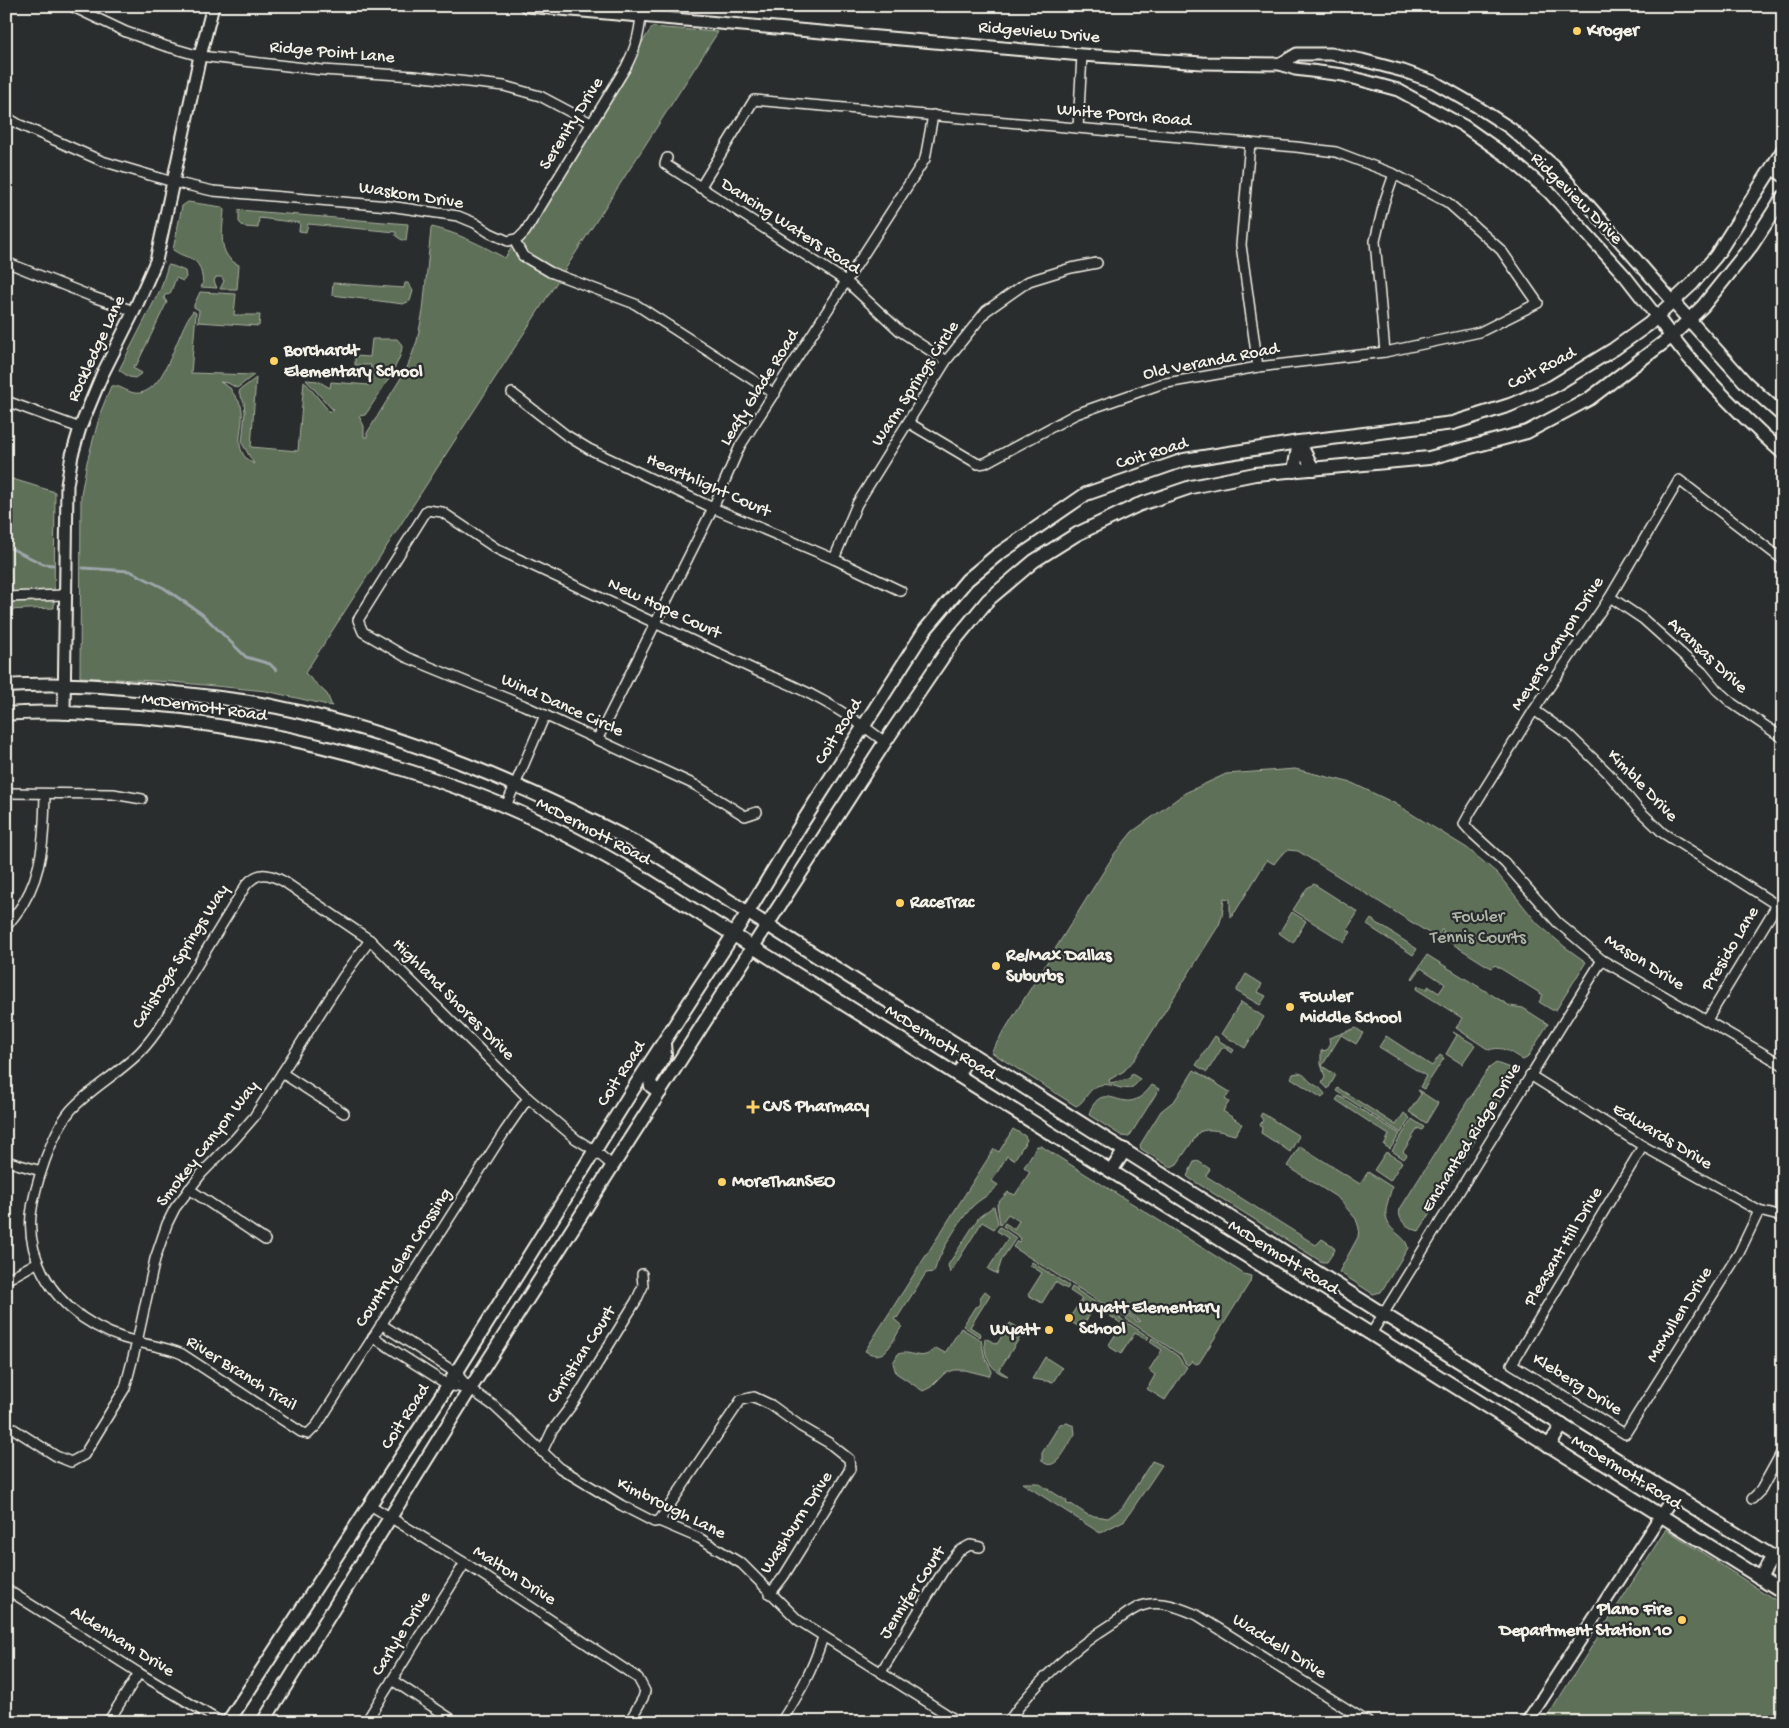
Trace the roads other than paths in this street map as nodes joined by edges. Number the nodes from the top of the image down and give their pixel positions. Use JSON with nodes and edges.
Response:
{"nodes":[{"id":1,"x":71,"y":6,"type":"edge"},
{"id":2,"x":213,"y":6,"type":"edge"},
{"id":3,"x":526,"y":6,"type":"edge"},
{"id":4,"x":641,"y":16,"type":"junction"},
{"id":5,"x":1082,"y":55,"type":"junction"},
{"id":6,"x":200,"y":56,"type":"junction"},
{"id":7,"x":1280,"y":64,"type":"junction"},
{"id":8,"x":933,"y":115,"type":"junction"},
{"id":9,"x":6,"y":117,"type":"edge"},
{"id":10,"x":591,"y":123,"type":"junction"},
{"id":11,"x":1078,"y":128,"type":"junction"},
{"id":12,"x":1250,"y":143,"type":"junction"},
{"id":13,"x":1783,"y":150,"type":"edge"},
{"id":14,"x":667,"y":158,"type":"dead end"},
{"id":15,"x":1777,"y":172,"type":"edge"},
{"id":16,"x":1394,"y":174,"type":"junction"},
{"id":17,"x":173,"y":182,"type":"junction"},
{"id":18,"x":700,"y":188,"type":"junction"},
{"id":19,"x":1783,"y":197,"type":"edge"},
{"id":20,"x":514,"y":240,"type":"junction"},
{"id":21,"x":6,"y":262,"type":"edge"},
{"id":22,"x":1097,"y":263,"type":"dead end"},
{"id":23,"x":847,"y":282,"type":"junction"},
{"id":24,"x":1538,"y":303,"type":"joint"},
{"id":25,"x":1674,"y":303,"type":"junction"},
{"id":26,"x":134,"y":311,"type":"junction"},
{"id":27,"x":1658,"y":317,"type":"junction"},
{"id":28,"x":1689,"y":320,"type":"junction"},
{"id":29,"x":1671,"y":337,"type":"junction"},
{"id":30,"x":1385,"y":352,"type":"junction"},
{"id":31,"x":946,"y":361,"type":"junction"},
{"id":32,"x":1258,"y":367,"type":"junction"},
{"id":33,"x":512,"y":393,"type":"dead end"},
{"id":34,"x":775,"y":394,"type":"junction"},
{"id":35,"x":6,"y":401,"type":"edge"},
{"id":36,"x":1783,"y":416,"type":"edge"},
{"id":37,"x":909,"y":423,"type":"junction"},
{"id":38,"x":80,"y":428,"type":"junction"},
{"id":39,"x":1299,"y":442,"type":"junction"},
{"id":40,"x":1783,"y":454,"type":"edge"},
{"id":41,"x":1313,"y":469,"type":"junction"},
{"id":42,"x":1294,"y":471,"type":"junction"},
{"id":43,"x":713,"y":508,"type":"junction"},
{"id":44,"x":427,"y":510,"type":"joint"},
{"id":45,"x":834,"y":559,"type":"junction"},
{"id":46,"x":1783,"y":560,"type":"edge"},
{"id":47,"x":901,"y":591,"type":"dead end"},
{"id":48,"x":64,"y":595,"type":"junction"},
{"id":49,"x":6,"y":597,"type":"edge"},
{"id":50,"x":1610,"y":597,"type":"junction"},
{"id":51,"x":656,"y":623,"type":"junction"},
{"id":52,"x":6,"y":686,"type":"edge"},
{"id":53,"x":64,"y":686,"type":"junction"},
{"id":54,"x":1534,"y":710,"type":"junction"},
{"id":55,"x":64,"y":713,"type":"junction"},
{"id":56,"x":6,"y":714,"type":"edge"},
{"id":57,"x":545,"y":715,"type":"junction"},
{"id":58,"x":864,"y":726,"type":"junction"},
{"id":59,"x":1783,"y":738,"type":"edge"},
{"id":60,"x":597,"y":740,"type":"junction"},
{"id":61,"x":885,"y":742,"type":"junction"},
{"id":62,"x":516,"y":785,"type":"junction"},
{"id":63,"x":6,"y":793,"type":"edge"},
{"id":64,"x":45,"y":794,"type":"junction"},
{"id":65,"x":142,"y":799,"type":"dead end"},
{"id":66,"x":506,"y":806,"type":"junction"},
{"id":67,"x":757,"y":812,"type":"dead end"},
{"id":68,"x":1464,"y":824,"type":"joint"},
{"id":69,"x":260,"y":874,"type":"joint"},
{"id":70,"x":1783,"y":895,"type":"edge"},
{"id":71,"x":1780,"y":907,"type":"edge"},
{"id":72,"x":748,"y":912,"type":"junction"},
{"id":73,"x":768,"y":924,"type":"junction"},
{"id":74,"x":6,"y":927,"type":"edge"},
{"id":75,"x":733,"y":934,"type":"junction"},
{"id":76,"x":370,"y":940,"type":"junction"},
{"id":77,"x":753,"y":947,"type":"junction"},
{"id":78,"x":1602,"y":960,"type":"junction"},
{"id":79,"x":1707,"y":1020,"type":"junction"},
{"id":80,"x":664,"y":1042,"type":"junction"},
{"id":81,"x":971,"y":1053,"type":"junction"},
{"id":82,"x":1783,"y":1065,"type":"edge"},
{"id":83,"x":282,"y":1073,"type":"junction"},
{"id":84,"x":957,"y":1075,"type":"junction"},
{"id":85,"x":1530,"y":1075,"type":"junction"},
{"id":86,"x":660,"y":1092,"type":"junction"},
{"id":87,"x":528,"y":1098,"type":"junction"},
{"id":88,"x":344,"y":1113,"type":"dead end"},
{"id":89,"x":1643,"y":1146,"type":"junction"},
{"id":90,"x":594,"y":1150,"type":"junction"},
{"id":91,"x":1124,"y":1150,"type":"junction"},
{"id":92,"x":6,"y":1161,"type":"edge"},
{"id":93,"x":614,"y":1166,"type":"junction"},
{"id":94,"x":41,"y":1170,"type":"junction"},
{"id":95,"x":1111,"y":1171,"type":"junction"},
{"id":96,"x":189,"y":1189,"type":"junction"},
{"id":97,"x":1759,"y":1211,"type":"junction"},
{"id":98,"x":1783,"y":1217,"type":"edge"},
{"id":99,"x":265,"y":1240,"type":"dead end"},
{"id":100,"x":38,"y":1262,"type":"junction"},
{"id":101,"x":642,"y":1274,"type":"dead end"},
{"id":102,"x":6,"y":1280,"type":"edge"},
{"id":103,"x":1383,"y":1314,"type":"junction"},
{"id":104,"x":381,"y":1324,"type":"junction"},
{"id":105,"x":1371,"y":1334,"type":"junction"},
{"id":106,"x":373,"y":1336,"type":"junction"},
{"id":107,"x":137,"y":1342,"type":"junction"},
{"id":108,"x":1512,"y":1364,"type":"joint"},
{"id":109,"x":456,"y":1373,"type":"junction"},
{"id":110,"x":448,"y":1384,"type":"junction"},
{"id":111,"x":470,"y":1389,"type":"junction"},
{"id":112,"x":6,"y":1424,"type":"edge"},
{"id":113,"x":1562,"y":1425,"type":"junction"},
{"id":114,"x":308,"y":1434,"type":"joint"},
{"id":115,"x":1625,"y":1434,"type":"joint"},
{"id":116,"x":1549,"y":1446,"type":"junction"},
{"id":117,"x":1783,"y":1450,"type":"edge"},
{"id":118,"x":542,"y":1452,"type":"junction"},
{"id":119,"x":1674,"y":1495,"type":"junction"},
{"id":120,"x":1752,"y":1498,"type":"dead end"},
{"id":121,"x":370,"y":1505,"type":"junction"},
{"id":122,"x":1660,"y":1515,"type":"junction"},
{"id":123,"x":390,"y":1516,"type":"junction"},
{"id":124,"x":659,"y":1521,"type":"junction"},
{"id":125,"x":980,"y":1547,"type":"dead end"},
{"id":126,"x":1778,"y":1560,"type":"edge"},
{"id":127,"x":465,"y":1563,"type":"junction"},
{"id":128,"x":1760,"y":1578,"type":"junction"},
{"id":129,"x":6,"y":1589,"type":"edge"},
{"id":130,"x":1783,"y":1592,"type":"edge"},
{"id":131,"x":770,"y":1594,"type":"junction"},
{"id":132,"x":823,"y":1637,"type":"junction"},
{"id":133,"x":881,"y":1672,"type":"junction"},
{"id":134,"x":139,"y":1673,"type":"junction"},
{"id":135,"x":392,"y":1680,"type":"junction"},
{"id":136,"x":108,"y":1722,"type":"edge"},
{"id":137,"x":221,"y":1722,"type":"edge"},
{"id":138,"x":228,"y":1722,"type":"edge"},
{"id":139,"x":262,"y":1722,"type":"edge"},
{"id":140,"x":366,"y":1722,"type":"edge"},
{"id":141,"x":456,"y":1722,"type":"edge"},
{"id":142,"x":628,"y":1722,"type":"edge"},
{"id":143,"x":781,"y":1722,"type":"edge"},
{"id":144,"x":959,"y":1722,"type":"edge"},
{"id":145,"x":1008,"y":1722,"type":"edge"},
{"id":146,"x":1368,"y":1722,"type":"edge"},
{"id":147,"x":1527,"y":1722,"type":"edge"}],
"edges":[{"from":1,"to":6,"type":"street","name":"Ridge Point Lane"},
{"from":2,"to":6,"type":"street","name":"Rockledge Lane"},
{"from":3,"to":4,"type":"street","name":"Ridgeview Drive"},
{"from":4,"to":5,"type":"street","name":"Ridgeview Drive"},
{"from":4,"to":10,"type":"street","name":"Serenity Drive"},
{"from":5,"to":7,"type":"street","name":"Ridgeview Drive"},
{"from":5,"to":11,"type":"street"},
{"from":6,"to":10,"type":"street","name":"Ridge Point Lane"},
{"from":6,"to":17,"type":"street","name":"Rockledge Lane"},
{"from":7,"to":25,"type":"street","name":"Ridgeview Drive"},
{"from":7,"to":27,"type":"street","name":"Ridgeview Drive"},
{"from":8,"to":11,"type":"street","name":"White Porch Road"},
{"from":8,"to":18,"type":"street","name":"White Porch Road"},
{"from":8,"to":23,"type":"street","name":"Leafy Glade Road"},
{"from":9,"to":17,"type":"street","name":"Waskom Drive"},
{"from":10,"to":20,"type":"street","name":"Serenity Drive"},
{"from":11,"to":12,"type":"street","name":"White Porch Road"},
{"from":12,"to":16,"type":"street","name":"White Porch Road"},
{"from":12,"to":32,"type":"street"},
{"from":13,"to":15,"type":"main road","name":"Coit Road"},
{"from":14,"to":18,"type":"street","name":"Dancing Waters Road"},
{"from":15,"to":25,"type":"main road","name":"Coit Road"},
{"from":16,"to":24,"type":"street","name":"White Porch Road"},
{"from":16,"to":30,"type":"street"},
{"from":17,"to":20,"type":"street","name":"Waskom Drive"},
{"from":17,"to":26,"type":"street","name":"Rockledge Lane"},
{"from":18,"to":23,"type":"street","name":"Dancing Waters Road"},
{"from":19,"to":28,"type":"main road"},
{"from":20,"to":34,"type":"street"},
{"from":21,"to":26,"type":"street"},
{"from":22,"to":31,"type":"street","name":"Warm Springs Circle"},
{"from":23,"to":31,"type":"street","name":"Dancing Waters Road"},
{"from":23,"to":34,"type":"street","name":"Leafy Glade Road"},
{"from":24,"to":30,"type":"street","name":"Old Veranda Road"},
{"from":25,"to":27,"type":"main road","name":"Coit Road"},
{"from":25,"to":28,"type":"main road","name":"Ridgeview Drive"},
{"from":26,"to":38,"type":"street","name":"Rockledge Lane"},
{"from":27,"to":29,"type":"main road","name":"Ridgeview Drive"},
{"from":27,"to":39,"type":"main road","name":"Coit Road"},
{"from":28,"to":29,"type":"main road"},
{"from":28,"to":36,"type":"main road","name":"Ridgeview Drive"},
{"from":29,"to":40,"type":"main road","name":"Ridgeview Drive"},
{"from":29,"to":41,"type":"main road"},
{"from":30,"to":32,"type":"street","name":"Old Veranda Road"},
{"from":31,"to":37,"type":"street","name":"Warm Springs Circle"},
{"from":32,"to":37,"type":"street","name":"Old Veranda Road"},
{"from":33,"to":43,"type":"street","name":"Hearthlight Court"},
{"from":34,"to":43,"type":"street","name":"Leafy Glade Road"},
{"from":35,"to":38,"type":"street"},
{"from":37,"to":45,"type":"street","name":"Warm Springs Circle"},
{"from":38,"to":48,"type":"street","name":"Rockledge Lane"},
{"from":39,"to":41,"type":"main road"},
{"from":39,"to":42,"type":"main road"},
{"from":39,"to":58,"type":"main road","name":"Coit Road"},
{"from":41,"to":42,"type":"main road"},
{"from":42,"to":61,"type":"main road"},
{"from":43,"to":45,"type":"street","name":"Hearthlight Court"},
{"from":43,"to":51,"type":"street","name":"Leafy Glade Road"},
{"from":44,"to":51,"type":"street","name":"New Hope Court"},
{"from":44,"to":57,"type":"street","name":"Wind Dance Circle"},
{"from":45,"to":47,"type":"street","name":"Hearthlight Court"},
{"from":46,"to":50,"type":"street","name":"Meyers Canyon Drive"},
{"from":48,"to":49,"type":"street"},
{"from":48,"to":53,"type":"street","name":"Rockledge Lane"},
{"from":50,"to":54,"type":"street","name":"Meyers Canyon Drive"},
{"from":50,"to":59,"type":"street","name":"Aransas Drive"},
{"from":51,"to":58,"type":"street","name":"New Hope Court"},
{"from":51,"to":60,"type":"street","name":"Leafy Glade Road"},
{"from":52,"to":53,"type":"main road","name":"McDermott Road"},
{"from":53,"to":55,"type":"street","name":"Rockledge Lane"},
{"from":53,"to":62,"type":"main road","name":"McDermott Road"},
{"from":54,"to":68,"type":"street","name":"Meyers Canyon Drive"},
{"from":54,"to":71,"type":"street","name":"Kimble Drive"},
{"from":55,"to":56,"type":"main road","name":"McDermott Road"},
{"from":55,"to":66,"type":"main road","name":"McDermott Road"},
{"from":57,"to":60,"type":"street","name":"Wind Dance Circle"},
{"from":57,"to":62,"type":"street"},
{"from":58,"to":61,"type":"street","name":"New Hope Court"},
{"from":58,"to":72,"type":"main road","name":"Coit Road"},
{"from":60,"to":67,"type":"street","name":"Wind Dance Circle"},
{"from":61,"to":73,"type":"main road"},
{"from":62,"to":66,"type":"street"},
{"from":62,"to":72,"type":"main road","name":"McDermott Road"},
{"from":63,"to":64,"type":"street"},
{"from":64,"to":65,"type":"street"},
{"from":64,"to":74,"type":"street"},
{"from":66,"to":75,"type":"main road","name":"McDermott Road"},
{"from":68,"to":78,"type":"street","name":"Mason Drive"},
{"from":69,"to":76,"type":"street","name":"Highland Shores Drive"},
{"from":69,"to":94,"type":"street","name":"Calistoga Springs Way"},
{"from":70,"to":71,"type":"street","name":"Presido Lane"},
{"from":71,"to":79,"type":"street","name":"Presido Lane"},
{"from":72,"to":73,"type":"main road","name":"McDermott Road"},
{"from":72,"to":75,"type":"main road","name":"Coit Road"},
{"from":73,"to":77,"type":"main road"},
{"from":73,"to":81,"type":"main road","name":"McDermott Road"},
{"from":75,"to":77,"type":"main road","name":"McDermott Road"},
{"from":75,"to":80,"type":"main road","name":"Coit Road"},
{"from":76,"to":83,"type":"street","name":"Smokey Canyon Way"},
{"from":76,"to":87,"type":"street","name":"Highland Shores Drive"},
{"from":77,"to":84,"type":"main road","name":"McDermott Road"},
{"from":77,"to":86,"type":"main road"},
{"from":78,"to":79,"type":"street","name":"Mason Drive"},
{"from":78,"to":85,"type":"street","name":"Enchanted Ridge Drive"},
{"from":79,"to":82,"type":"street","name":"Mason Drive"},
{"from":80,"to":86,"type":"main road"},
{"from":80,"to":90,"type":"main road","name":"Coit Road"},
{"from":81,"to":84,"type":"main road"},
{"from":81,"to":91,"type":"main road","name":"McDermott Road"},
{"from":83,"to":88,"type":"street"},
{"from":83,"to":96,"type":"street","name":"Smokey Canyon Way"},
{"from":84,"to":95,"type":"main road","name":"McDermott Road"},
{"from":85,"to":89,"type":"street","name":"Edwards Drive"},
{"from":85,"to":103,"type":"street","name":"Enchanted Ridge Drive"},
{"from":86,"to":93,"type":"main road"},
{"from":87,"to":90,"type":"street","name":"Highland Shores Drive"},
{"from":87,"to":104,"type":"street","name":"Country Glen Crossing"},
{"from":89,"to":97,"type":"street","name":"Edwards Drive"},
{"from":89,"to":108,"type":"street","name":"Pleasant Hill Drive"},
{"from":90,"to":93,"type":"street","name":"Highland Shores Drive"},
{"from":90,"to":109,"type":"main road","name":"Coit Road"},
{"from":91,"to":95,"type":"main road"},
{"from":91,"to":103,"type":"main road","name":"McDermott Road"},
{"from":92,"to":94,"type":"street"},
{"from":93,"to":111,"type":"main road"},
{"from":94,"to":100,"type":"street","name":"Calistoga Springs Way"},
{"from":95,"to":105,"type":"main road","name":"McDermott Road"},
{"from":96,"to":99,"type":"street"},
{"from":96,"to":107,"type":"street","name":"Smokey Canyon Way"},
{"from":97,"to":98,"type":"street","name":"Edwards Drive"},
{"from":97,"to":115,"type":"street","name":"McMullen Drive"},
{"from":100,"to":102,"type":"street"},
{"from":100,"to":107,"type":"street","name":"River Branch Trail"},
{"from":101,"to":118,"type":"street","name":"Christian Court"},
{"from":103,"to":105,"type":"street","name":"Enchanted Ridge Drive"},
{"from":103,"to":113,"type":"main road","name":"McDermott Road"},
{"from":104,"to":106,"type":"street","name":"Country Glen Crossing"},
{"from":104,"to":109,"type":"street"},
{"from":105,"to":116,"type":"main road","name":"McDermott Road"},
{"from":106,"to":110,"type":"street"},
{"from":106,"to":114,"type":"street","name":"Country Glen Crossing"},
{"from":107,"to":112,"type":"street","name":"Smokey Canyon Way"},
{"from":107,"to":114,"type":"street","name":"River Branch Trail"},
{"from":108,"to":115,"type":"street","name":"Kleberg Drive"},
{"from":109,"to":110,"type":"main road","name":"Coit Road"},
{"from":109,"to":111,"type":"street"},
{"from":110,"to":111,"type":"street"},
{"from":110,"to":121,"type":"main road","name":"Coit Road"},
{"from":111,"to":118,"type":"street","name":"Kimbrough Lane"},
{"from":111,"to":123,"type":"main road"},
{"from":113,"to":116,"type":"main road"},
{"from":113,"to":119,"type":"main road","name":"McDermott Road"},
{"from":116,"to":122,"type":"main road","name":"McDermott Road"},
{"from":117,"to":120,"type":"street"},
{"from":118,"to":124,"type":"street","name":"Kimbrough Lane"},
{"from":119,"to":122,"type":"street"},
{"from":119,"to":126,"type":"main road","name":"McDermott Road"},
{"from":121,"to":123,"type":"street","name":"Malton Drive"},
{"from":121,"to":138,"type":"main road","name":"Coit Road"},
{"from":122,"to":128,"type":"main road","name":"McDermott Road"},
{"from":122,"to":147,"type":"street"},
{"from":123,"to":127,"type":"street","name":"Malton Drive"},
{"from":123,"to":139,"type":"main road"},
{"from":124,"to":131,"type":"street","name":"Kimbrough Lane"},
{"from":124,"to":131,"type":"street","name":"Washburn Drive"},
{"from":125,"to":133,"type":"street","name":"Jennifer Court"},
{"from":126,"to":128,"type":"main road"},
{"from":127,"to":135,"type":"street","name":"Carlyle Drive"},
{"from":127,"to":142,"type":"street","name":"Malton Drive"},
{"from":128,"to":130,"type":"main road","name":"McDermott Road"},
{"from":129,"to":134,"type":"street","name":"Aldenham Drive"},
{"from":131,"to":132,"type":"street","name":"Kimbrough Lane"},
{"from":132,"to":133,"type":"street","name":"Kimbrough Lane"},
{"from":132,"to":143,"type":"street"},
{"from":133,"to":144,"type":"street","name":"Kimbrough Lane"},
{"from":134,"to":136,"type":"street"},
{"from":134,"to":137,"type":"street","name":"Aldenham Drive"},
{"from":135,"to":140,"type":"street","name":"Carlyle Drive"},
{"from":135,"to":141,"type":"street"},
{"from":145,"to":146,"type":"street","name":"Waddell Drive"}]}
